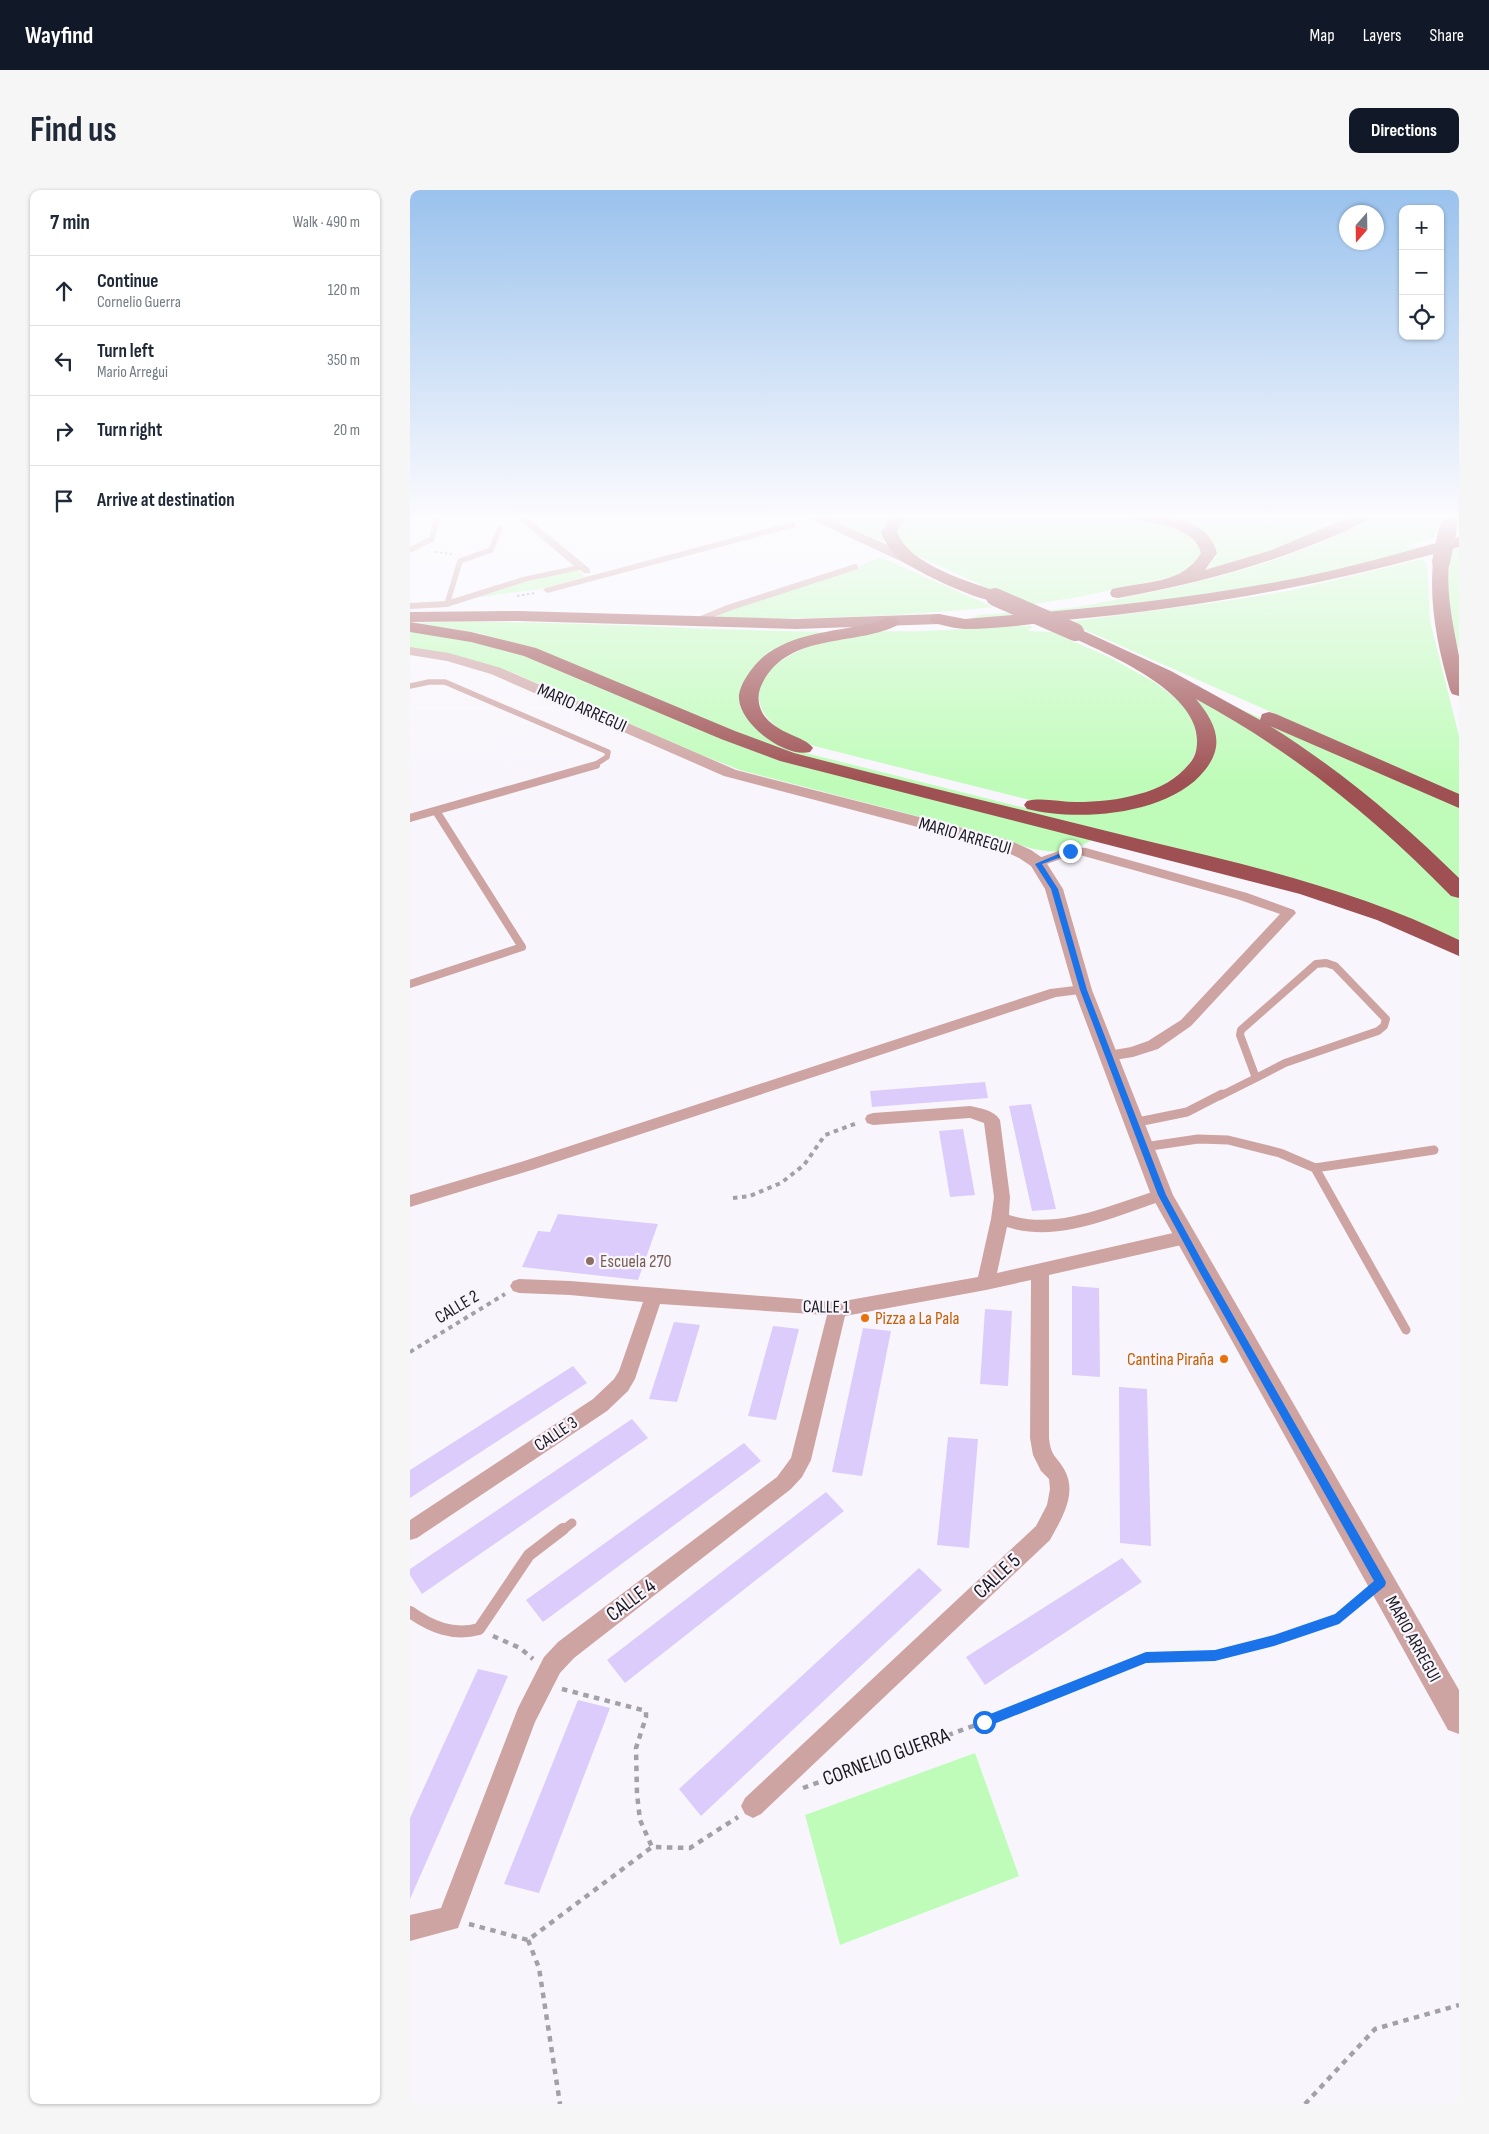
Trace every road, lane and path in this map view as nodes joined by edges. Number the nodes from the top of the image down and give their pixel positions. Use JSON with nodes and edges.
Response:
{"nodes":[{"id":1,"x":441,"y":604,"type":"edge"},
{"id":2,"x":739,"y":604,"type":"edge"},
{"id":3,"x":1012,"y":604,"type":"edge"},
{"id":4,"x":1044,"y":604,"type":"edge"},
{"id":5,"x":1164,"y":604,"type":"edge"},
{"id":6,"x":1440,"y":604,"type":"edge"},
{"id":7,"x":410,"y":606,"type":"edge"},
{"id":8,"x":410,"y":617,"type":"edge"},
{"id":9,"x":939,"y":620,"type":"junction"},
{"id":10,"x":691,"y":622,"type":"junction"},
{"id":11,"x":890,"y":622,"type":"junction"},
{"id":12,"x":410,"y":627,"type":"edge"},
{"id":13,"x":410,"y":651,"type":"edge"},
{"id":14,"x":1135,"y":660,"type":"junction"},
{"id":15,"x":410,"y":686,"type":"edge"},
{"id":16,"x":1459,"y":690,"type":"edge"},
{"id":17,"x":1459,"y":802,"type":"edge"},
{"id":18,"x":436,"y":811,"type":"junction"},
{"id":19,"x":410,"y":818,"type":"edge"},
{"id":20,"x":1038,"y":864,"type":"junction"},
{"id":21,"x":1459,"y":891,"type":"edge"},
{"id":22,"x":1459,"y":949,"type":"edge"},
{"id":23,"x":410,"y":984,"type":"edge"},
{"id":24,"x":1084,"y":990,"type":"junction"},
{"id":25,"x":1108,"y":1056,"type":"junction"},
{"id":26,"x":1256,"y":1078,"type":"junction"},
{"id":27,"x":872,"y":1119,"type":"joint"},
{"id":28,"x":1133,"y":1123,"type":"junction"},
{"id":29,"x":1142,"y":1147,"type":"junction"},
{"id":30,"x":1434,"y":1150,"type":"dead end"},
{"id":31,"x":1316,"y":1168,"type":"junction"},
{"id":32,"x":1162,"y":1195,"type":"junction"},
{"id":33,"x":733,"y":1198,"type":"dead end"},
{"id":34,"x":410,"y":1201,"type":"edge"},
{"id":35,"x":1000,"y":1219,"type":"junction"},
{"id":36,"x":1186,"y":1237,"type":"junction"},
{"id":37,"x":1040,"y":1270,"type":"junction"},
{"id":38,"x":986,"y":1283,"type":"junction"},
{"id":39,"x":519,"y":1286,"type":"joint"},
{"id":40,"x":654,"y":1296,"type":"junction"},
{"id":41,"x":838,"y":1309,"type":"junction"},
{"id":42,"x":1406,"y":1330,"type":"dead end"},
{"id":43,"x":410,"y":1352,"type":"edge"},
{"id":44,"x":572,"y":1523,"type":"dead end"},
{"id":45,"x":410,"y":1531,"type":"edge"},
{"id":46,"x":1381,"y":1582,"type":"junction"},
{"id":47,"x":410,"y":1612,"type":"edge"},
{"id":48,"x":479,"y":1629,"type":"junction"},
{"id":49,"x":545,"y":1678,"type":"junction"},
{"id":50,"x":1459,"y":1719,"type":"edge"},
{"id":51,"x":799,"y":1789,"type":"dead end"},
{"id":52,"x":752,"y":1806,"type":"joint"},
{"id":53,"x":652,"y":1847,"type":"junction"},
{"id":54,"x":449,"y":1919,"type":"junction"},
{"id":55,"x":410,"y":1928,"type":"edge"},
{"id":56,"x":528,"y":1940,"type":"junction"},
{"id":57,"x":1459,"y":2005,"type":"edge"},
{"id":58,"x":560,"y":2104,"type":"edge"},
{"id":59,"x":1305,"y":2104,"type":"edge"}],
"edges":[{"from":1,"to":7,"type":"street"},
{"from":2,"to":10,"type":"street"},
{"from":3,"to":14,"type":"highway","bridge":true},
{"from":4,"to":9,"type":"highway"},
{"from":5,"to":9,"type":"highway"},
{"from":6,"to":16,"type":"highway","bridge":true},
{"from":8,"to":10,"type":"main road"},
{"from":9,"to":11,"type":"main road"},
{"from":10,"to":11,"type":"main road"},
{"from":11,"to":14,"type":"highway"},
{"from":12,"to":22,"type":"highway"},
{"from":13,"to":20,"type":"street","name":"MARIO ARREGUI"},
{"from":14,"to":17,"type":"highway"},
{"from":14,"to":21,"type":"highway"},
{"from":15,"to":18,"type":"lane"},
{"from":18,"to":19,"type":"lane"},
{"from":18,"to":23,"type":"lane"},
{"from":20,"to":24,"type":"street","name":"MARIO ARREGUI"},
{"from":20,"to":25,"type":"street"},
{"from":24,"to":25,"type":"street","name":"MARIO ARREGUI"},
{"from":24,"to":34,"type":"street"},
{"from":25,"to":28,"type":"street","name":"MARIO ARREGUI"},
{"from":26,"to":26,"type":"lane"},
{"from":26,"to":28,"type":"lane"},
{"from":27,"to":33,"type":"path"},
{"from":27,"to":35,"type":"street"},
{"from":28,"to":29,"type":"street","name":"MARIO ARREGUI"},
{"from":29,"to":31,"type":"lane"},
{"from":29,"to":32,"type":"street","name":"MARIO ARREGUI"},
{"from":30,"to":31,"type":"lane"},
{"from":31,"to":42,"type":"lane"},
{"from":32,"to":35,"type":"street"},
{"from":32,"to":36,"type":"street","name":"MARIO ARREGUI"},
{"from":35,"to":38,"type":"street"},
{"from":36,"to":37,"type":"street","name":"CALLE 1"},
{"from":36,"to":46,"type":"street","name":"MARIO ARREGUI"},
{"from":37,"to":38,"type":"street","name":"CALLE 1"},
{"from":37,"to":52,"type":"street","name":"CALLE 5"},
{"from":38,"to":41,"type":"street","name":"CALLE 1"},
{"from":39,"to":40,"type":"street","name":"CALLE 1"},
{"from":39,"to":43,"type":"path","name":"CALLE 2"},
{"from":40,"to":41,"type":"street","name":"CALLE 1"},
{"from":40,"to":45,"type":"street","name":"CALLE 3"},
{"from":41,"to":49,"type":"street","name":"CALLE 4"},
{"from":44,"to":48,"type":"lane"},
{"from":46,"to":50,"type":"street","name":"MARIO ARREGUI"},
{"from":46,"to":51,"type":"path","name":"CORNELIO GUERRA"},
{"from":47,"to":48,"type":"lane"},
{"from":48,"to":49,"type":"path"},
{"from":49,"to":53,"type":"path"},
{"from":49,"to":54,"type":"street","name":"CALLE 4"},
{"from":52,"to":53,"type":"path"},
{"from":53,"to":56,"type":"path"},
{"from":54,"to":55,"type":"street"},
{"from":54,"to":56,"type":"path"},
{"from":56,"to":58,"type":"path"},
{"from":57,"to":59,"type":"path"}]}
